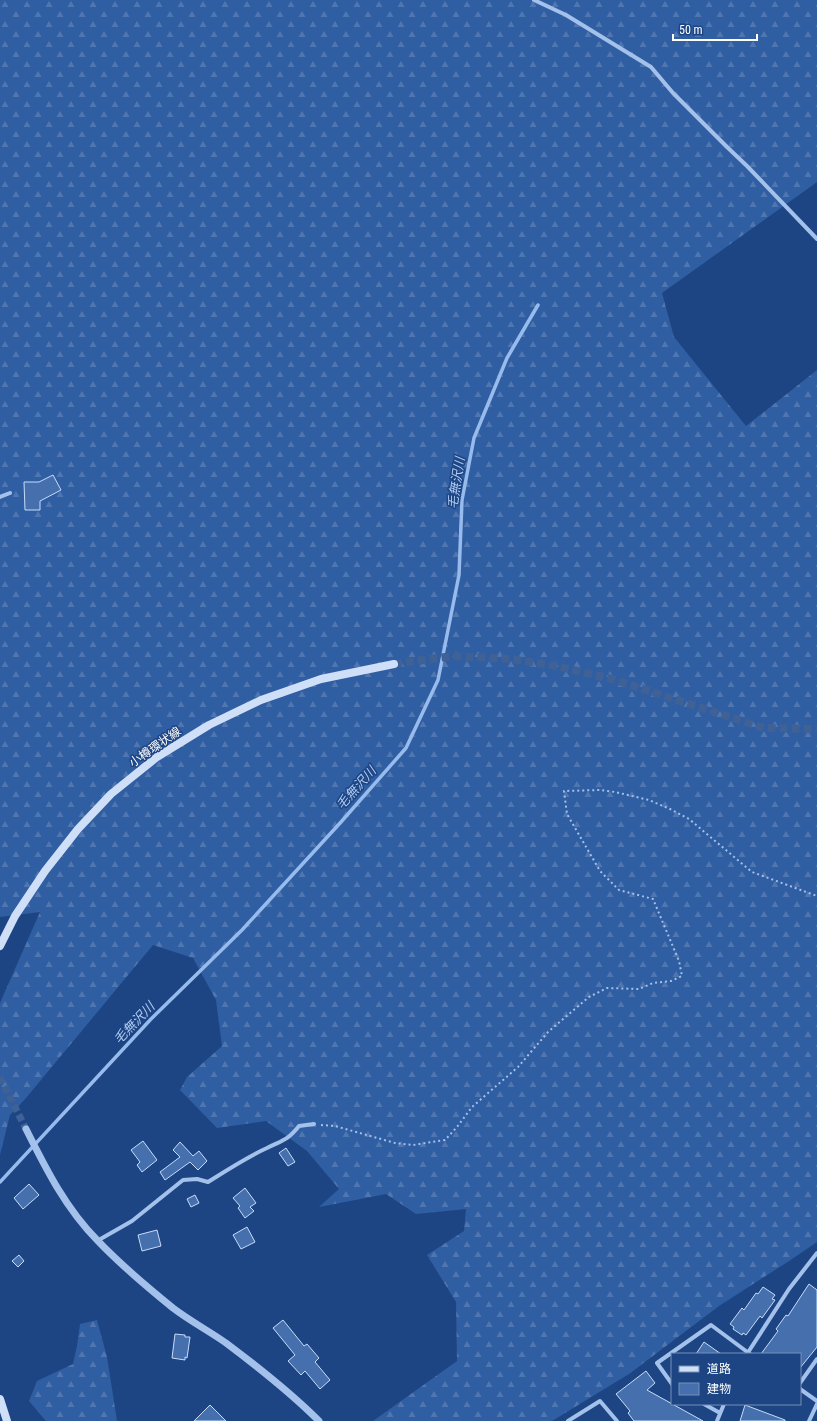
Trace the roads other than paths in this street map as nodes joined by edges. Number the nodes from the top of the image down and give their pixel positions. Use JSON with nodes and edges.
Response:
{"nodes":[{"id":1,"x":534,"y":0,"type":"edge"},
{"id":2,"x":817,"y":239,"type":"edge"},
{"id":3,"x":10,"y":493,"type":"dead end"},
{"id":4,"x":0,"y":496,"type":"edge"},
{"id":5,"x":394,"y":664,"type":"tunnel mouth"},
{"id":6,"x":0,"y":946,"type":"edge"},
{"id":7,"x":314,"y":1124,"type":"road end"},
{"id":8,"x":26,"y":1129,"type":"tunnel mouth"},
{"id":9,"x":97,"y":1241,"type":"junction"},
{"id":10,"x":817,"y":1253,"type":"edge"},
{"id":11,"x":671,"y":1353,"type":"edge"},
{"id":12,"x":671,"y":1353,"type":"edge"},
{"id":13,"x":748,"y":1353,"type":"edge"},
{"id":14,"x":817,"y":1358,"type":"edge"},
{"id":15,"x":801,"y":1382,"type":"edge"},
{"id":16,"x":671,"y":1383,"type":"edge"},
{"id":17,"x":801,"y":1390,"type":"edge"},
{"id":18,"x":0,"y":1399,"type":"edge"},
{"id":19,"x":817,"y":1401,"type":"edge"},
{"id":20,"x":817,"y":1404,"type":"edge"},
{"id":21,"x":706,"y":1405,"type":"edge"},
{"id":22,"x":724,"y":1405,"type":"edge"},
{"id":23,"x":720,"y":1413,"type":"junction"},
{"id":24,"x":7,"y":1421,"type":"edge"},
{"id":25,"x":319,"y":1421,"type":"edge"},
{"id":26,"x":568,"y":1421,"type":"edge"},
{"id":27,"x":617,"y":1421,"type":"edge"},
{"id":28,"x":717,"y":1421,"type":"edge"},
{"id":29,"x":809,"y":1421,"type":"edge"}],
"edges":[{"from":1,"to":2,"type":"street"},
{"from":3,"to":4,"type":"street"},
{"from":5,"to":6,"type":"main road","name":"小樽環状線"},
{"from":7,"to":9,"type":"street"},
{"from":8,"to":9,"type":"street"},
{"from":9,"to":25,"type":"street"},
{"from":10,"to":13,"type":"street"},
{"from":11,"to":16,"type":"street"},
{"from":12,"to":13,"type":"street"},
{"from":14,"to":15,"type":"street"},
{"from":17,"to":19,"type":"street"},
{"from":18,"to":24,"type":"main road"},
{"from":20,"to":29,"type":"street"},
{"from":21,"to":23,"type":"street"},
{"from":22,"to":23,"type":"street"},
{"from":23,"to":28,"type":"street"},
{"from":26,"to":27,"type":"street"}]}
